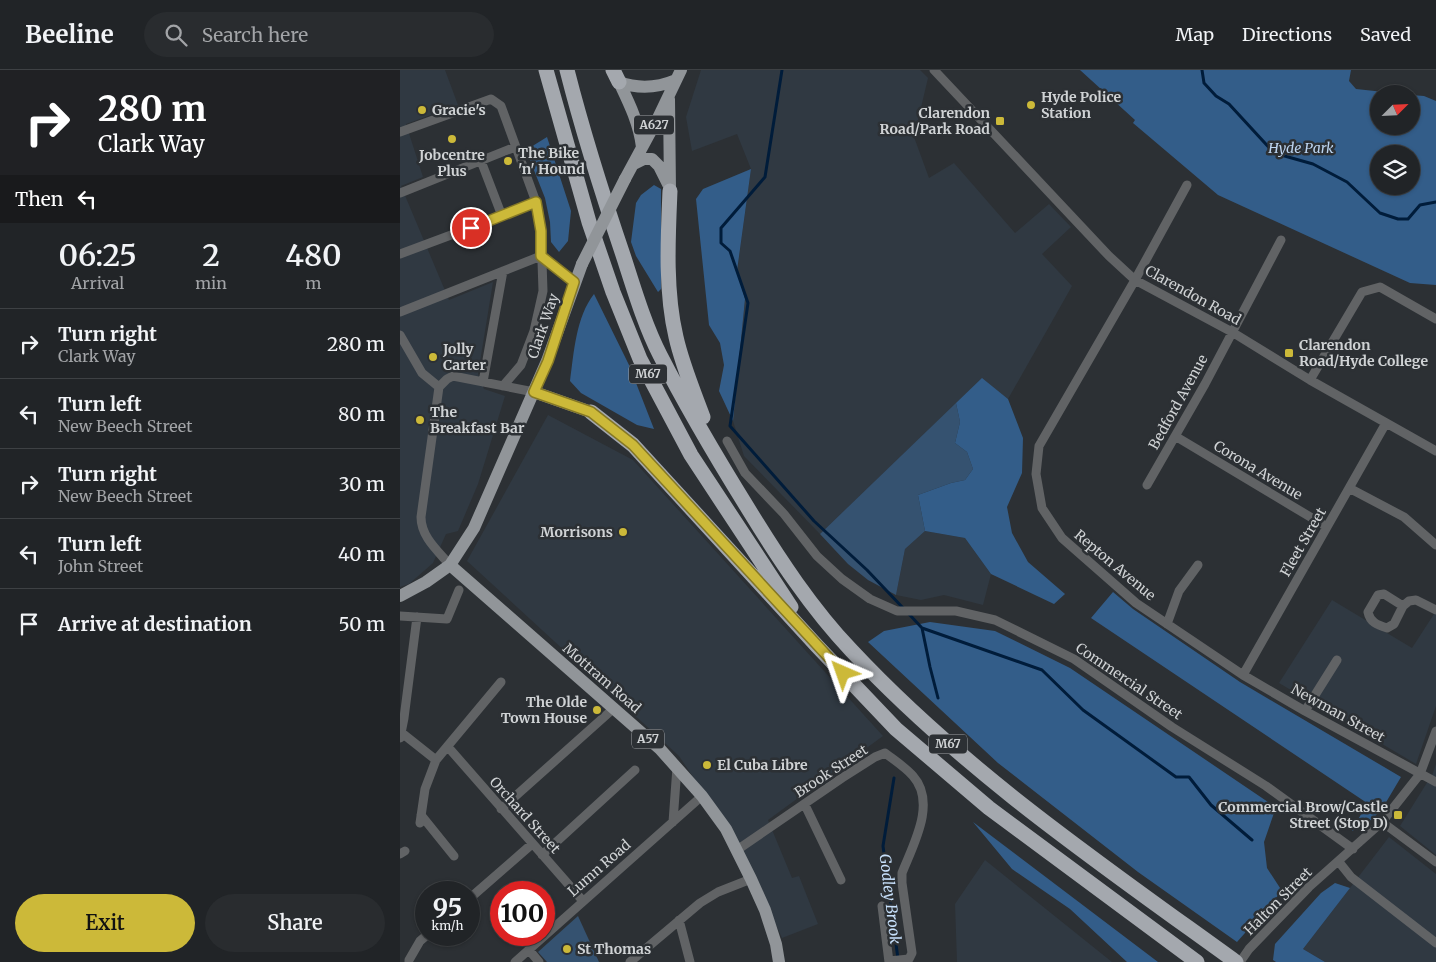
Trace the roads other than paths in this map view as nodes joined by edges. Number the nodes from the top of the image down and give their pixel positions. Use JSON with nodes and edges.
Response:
{"nodes":[{"id":1,"x":546,"y":70,"type":"edge"},
{"id":2,"x":567,"y":70,"type":"edge"},
{"id":3,"x":934,"y":70,"type":"edge"},
{"id":4,"x":678,"y":75,"type":"edge"},
{"id":5,"x":616,"y":76,"type":"edge"},
{"id":6,"x":669,"y":97,"type":"junction"},
{"id":7,"x":400,"y":132,"type":"edge"},
{"id":8,"x":515,"y":147,"type":"junction"},
{"id":9,"x":642,"y":147,"type":"junction"},
{"id":10,"x":481,"y":161,"type":"junction"},
{"id":11,"x":634,"y":164,"type":"junction"},
{"id":12,"x":1187,"y":185,"type":"dead end"},
{"id":13,"x":670,"y":191,"type":"junction"},
{"id":14,"x":400,"y":193,"type":"edge"},
{"id":15,"x":536,"y":202,"type":"junction"},
{"id":16,"x":502,"y":216,"type":"junction"},
{"id":17,"x":1281,"y":240,"type":"dead end"},
{"id":18,"x":400,"y":254,"type":"edge"},
{"id":19,"x":541,"y":256,"type":"junction"},
{"id":20,"x":503,"y":271,"type":"junction"},
{"id":21,"x":1135,"y":280,"type":"junction"},
{"id":22,"x":574,"y":282,"type":"junction"},
{"id":23,"x":400,"y":312,"type":"edge"},
{"id":24,"x":1436,"y":319,"type":"edge"},
{"id":25,"x":1232,"y":332,"type":"junction"},
{"id":26,"x":400,"y":335,"type":"edge"},
{"id":27,"x":1310,"y":380,"type":"junction"},
{"id":28,"x":483,"y":382,"type":"junction"},
{"id":29,"x":503,"y":386,"type":"junction"},
{"id":30,"x":439,"y":387,"type":"junction"},
{"id":31,"x":534,"y":392,"type":"junction"},
{"id":32,"x":591,"y":412,"type":"joint"},
{"id":33,"x":1386,"y":423,"type":"junction"},
{"id":34,"x":1175,"y":436,"type":"junction"},
{"id":35,"x":727,"y":442,"type":"dead end"},
{"id":36,"x":1436,"y":452,"type":"edge"},
{"id":37,"x":722,"y":466,"type":"junction"},
{"id":38,"x":1147,"y":485,"type":"dead end"},
{"id":39,"x":1349,"y":488,"type":"junction"},
{"id":40,"x":1327,"y":527,"type":"junction"},
{"id":41,"x":1436,"y":545,"type":"edge"},
{"id":42,"x":450,"y":565,"type":"junction"},
{"id":43,"x":1198,"y":565,"type":"dead end"},
{"id":44,"x":459,"y":590,"type":"dead end"},
{"id":45,"x":400,"y":596,"type":"edge"},
{"id":46,"x":1403,"y":606,"type":"dead end"},
{"id":47,"x":1436,"y":610,"type":"edge"},
{"id":48,"x":400,"y":616,"type":"edge"},
{"id":49,"x":417,"y":617,"type":"junction"},
{"id":50,"x":1167,"y":624,"type":"junction"},
{"id":51,"x":817,"y":646,"type":"junction"},
{"id":52,"x":1337,"y":660,"type":"dead end"},
{"id":53,"x":1242,"y":675,"type":"junction"},
{"id":54,"x":501,"y":682,"type":"dead end"},
{"id":55,"x":612,"y":709,"type":"junction"},
{"id":56,"x":1305,"y":712,"type":"junction"},
{"id":57,"x":402,"y":717,"type":"edge"},
{"id":58,"x":1436,"y":731,"type":"edge"},
{"id":59,"x":401,"y":736,"type":"edge"},
{"id":60,"x":448,"y":748,"type":"junction"},
{"id":61,"x":436,"y":760,"type":"junction"},
{"id":62,"x":677,"y":768,"type":"junction"},
{"id":63,"x":635,"y":770,"type":"dead end"},
{"id":64,"x":1420,"y":774,"type":"junction"},
{"id":65,"x":1436,"y":782,"type":"edge"},
{"id":66,"x":702,"y":796,"type":"junction"},
{"id":67,"x":805,"y":805,"type":"junction"},
{"id":68,"x":501,"y":809,"type":"junction"},
{"id":69,"x":673,"y":822,"type":"junction"},
{"id":70,"x":1382,"y":822,"type":"junction"},
{"id":71,"x":532,"y":844,"type":"junction"},
{"id":72,"x":1353,"y":849,"type":"junction"},
{"id":73,"x":737,"y":850,"type":"junction"},
{"id":74,"x":542,"y":855,"type":"junction"},
{"id":75,"x":454,"y":856,"type":"dead end"},
{"id":76,"x":1339,"y":862,"type":"junction"},
{"id":77,"x":1436,"y":862,"type":"edge"},
{"id":78,"x":751,"y":879,"type":"junction"},
{"id":79,"x":841,"y":880,"type":"dead end"},
{"id":80,"x":480,"y":889,"type":"edge"},
{"id":81,"x":583,"y":901,"type":"junction"},
{"id":82,"x":882,"y":906,"type":"dead end"},
{"id":83,"x":679,"y":920,"type":"junction"},
{"id":84,"x":1436,"y":942,"type":"edge"},
{"id":85,"x":417,"y":946,"type":"edge"},
{"id":86,"x":529,"y":950,"type":"junction"},
{"id":87,"x":890,"y":961,"type":"edge"},
{"id":88,"x":410,"y":962,"type":"edge"},
{"id":89,"x":515,"y":962,"type":"edge"},
{"id":90,"x":540,"y":962,"type":"edge"},
{"id":91,"x":630,"y":962,"type":"edge"},
{"id":92,"x":690,"y":962,"type":"edge"},
{"id":93,"x":779,"y":962,"type":"edge"},
{"id":94,"x":1197,"y":962,"type":"edge"},
{"id":95,"x":1238,"y":962,"type":"edge"}],
"edges":[{"from":1,"to":51,"type":"highway","number":"M67"},
{"from":2,"to":37,"type":"highway","number":"M67"},
{"from":3,"to":21,"type":"street","name":"Clarendon Road"},
{"from":4,"to":5,"type":"main road","number":"A627"},
{"from":4,"to":6,"type":"main road","name":"Clark Way","number":"A627"},
{"from":5,"to":9,"type":"main road","number":"A627"},
{"from":6,"to":9,"type":"main road","name":"Clark Way","number":"A627"},
{"from":6,"to":13,"type":"main road","number":"A627"},
{"from":7,"to":8,"type":"street"},
{"from":8,"to":10,"type":"street"},
{"from":8,"to":15,"type":"street"},
{"from":9,"to":11,"type":"main road","name":"Clark Way","number":"A627"},
{"from":10,"to":14,"type":"street"},
{"from":10,"to":16,"type":"street"},
{"from":11,"to":13,"type":"main road"},
{"from":11,"to":22,"type":"main road","name":"Clark Way","number":"A627","bridge":true},
{"from":12,"to":21,"type":"street","name":"Repton Avenue"},
{"from":13,"to":37,"type":"highway","number":"M67"},
{"from":15,"to":16,"type":"street"},
{"from":15,"to":19,"type":"street"},
{"from":16,"to":18,"type":"street"},
{"from":17,"to":25,"type":"street","name":"Bedford Avenue"},
{"from":19,"to":20,"type":"street"},
{"from":19,"to":22,"type":"street"},
{"from":19,"to":29,"type":"street"},
{"from":20,"to":23,"type":"street"},
{"from":20,"to":28,"type":"street"},
{"from":21,"to":25,"type":"street","name":"Clarendon Road"},
{"from":21,"to":50,"type":"street","name":"Repton Avenue"},
{"from":22,"to":31,"type":"main road","name":"Clark Way","number":"A627"},
{"from":24,"to":27,"type":"street"},
{"from":25,"to":27,"type":"street","name":"Clarendon Road"},
{"from":25,"to":34,"type":"street","name":"Bedford Avenue"},
{"from":26,"to":30,"type":"street"},
{"from":27,"to":33,"type":"street","name":"Clarendon Road"},
{"from":28,"to":29,"type":"street"},
{"from":28,"to":30,"type":"street"},
{"from":29,"to":31,"type":"street"},
{"from":30,"to":42,"type":"street"},
{"from":31,"to":32,"type":"main road"},
{"from":31,"to":42,"type":"main road","name":"Clark Way","number":"A627"},
{"from":32,"to":51,"type":"highway","number":"M67"},
{"from":33,"to":36,"type":"street","name":"Clarendon Road"},
{"from":33,"to":39,"type":"street","name":"Fleet Street"},
{"from":34,"to":38,"type":"street","name":"Bedford Avenue"},
{"from":34,"to":40,"type":"street","name":"Corona Avenue"},
{"from":35,"to":72,"type":"street","name":"Commercial Street"},
{"from":37,"to":95,"type":"highway","number":"M67"},
{"from":39,"to":40,"type":"street","name":"Fleet Street"},
{"from":39,"to":41,"type":"street"},
{"from":40,"to":53,"type":"street","name":"Fleet Street"},
{"from":42,"to":45,"type":"main road","number":"A627"},
{"from":42,"to":55,"type":"main road","name":"Mottram Road","number":"A57"},
{"from":43,"to":50,"type":"street"},
{"from":44,"to":49,"type":"street"},
{"from":46,"to":47,"type":"street"},
{"from":48,"to":49,"type":"street"},
{"from":49,"to":57,"type":"street"},
{"from":50,"to":53,"type":"street","name":"Repton Avenue"},
{"from":51,"to":94,"type":"highway","number":"M67"},
{"from":52,"to":56,"type":"street"},
{"from":53,"to":56,"type":"street","name":"Newman Street"},
{"from":54,"to":60,"type":"street"},
{"from":55,"to":62,"type":"main road","name":"Mottram Road","number":"A57"},
{"from":55,"to":68,"type":"street"},
{"from":56,"to":64,"type":"street","name":"Newman Street"},
{"from":57,"to":59,"type":"street"},
{"from":58,"to":64,"type":"street","name":"Halton Street"},
{"from":59,"to":61,"type":"street"},
{"from":60,"to":61,"type":"street"},
{"from":60,"to":68,"type":"street","name":"Orchard Street"},
{"from":61,"to":75,"type":"street"},
{"from":62,"to":66,"type":"main road","name":"Mottram Road","number":"A57"},
{"from":62,"to":69,"type":"street"},
{"from":63,"to":74,"type":"street"},
{"from":64,"to":65,"type":"street","name":"Newman Street"},
{"from":64,"to":70,"type":"street","name":"Halton Street"},
{"from":66,"to":69,"type":"street","name":"Lumn Road"},
{"from":66,"to":73,"type":"main road","name":"Mottram Road","number":"A57"},
{"from":67,"to":73,"type":"street","name":"Brook Street"},
{"from":67,"to":79,"type":"street"},
{"from":67,"to":87,"type":"street","name":"Brook Street"},
{"from":68,"to":71,"type":"street","name":"Orchard Street"},
{"from":69,"to":81,"type":"street","name":"Lumn Road"},
{"from":70,"to":72,"type":"street","name":"Halton Street"},
{"from":70,"to":77,"type":"street"},
{"from":71,"to":74,"type":"street","name":"Orchard Street"},
{"from":71,"to":80,"type":"street"},
{"from":72,"to":76,"type":"street","name":"Halton Street"},
{"from":73,"to":78,"type":"main road","name":"Mottram Road","number":"A57"},
{"from":74,"to":81,"type":"street","name":"Orchard Street"},
{"from":76,"to":84,"type":"street"},
{"from":76,"to":95,"type":"street","name":"Halton Street"},
{"from":78,"to":83,"type":"street"},
{"from":78,"to":93,"type":"main road","name":"Mottram Road","number":"A57"},
{"from":81,"to":86,"type":"street","name":"Lumn Road"},
{"from":82,"to":87,"type":"street"},
{"from":83,"to":91,"type":"street"},
{"from":83,"to":92,"type":"street"},
{"from":85,"to":88,"type":"street"},
{"from":86,"to":89,"type":"street","name":"Lumn Road"},
{"from":86,"to":90,"type":"street"}]}
